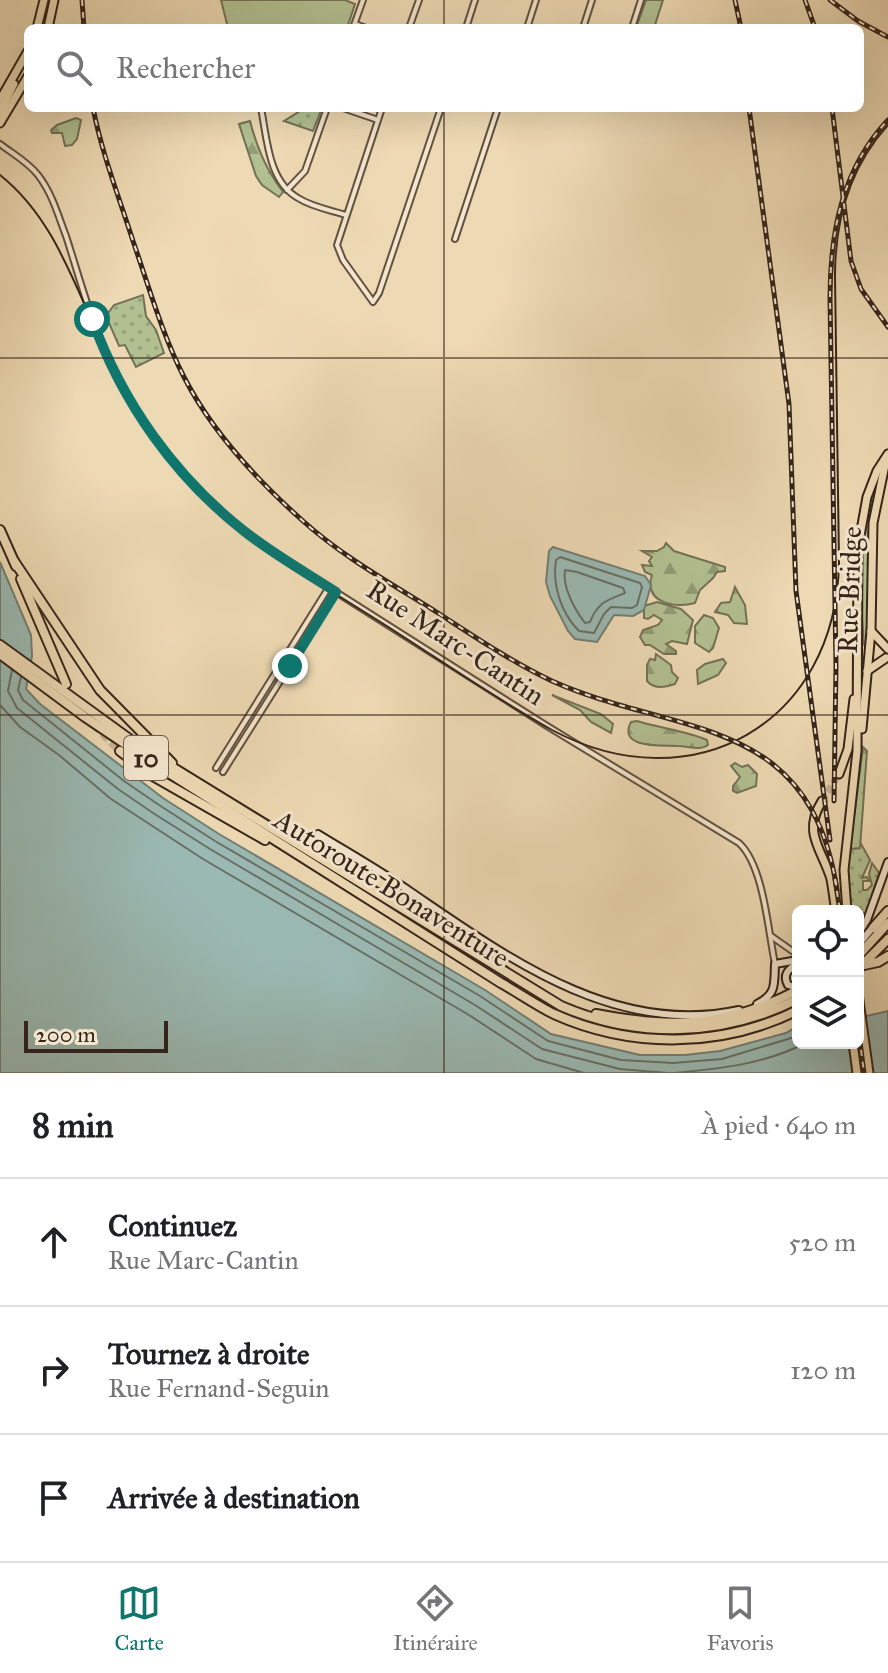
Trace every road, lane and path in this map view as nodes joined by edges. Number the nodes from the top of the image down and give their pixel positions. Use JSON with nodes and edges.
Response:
{"nodes":[{"id":1,"x":44,"y":0,"type":"edge"},
{"id":2,"x":54,"y":0,"type":"edge"},
{"id":3,"x":363,"y":0,"type":"edge"},
{"id":4,"x":419,"y":0,"type":"edge"},
{"id":5,"x":475,"y":0,"type":"edge"},
{"id":6,"x":536,"y":0,"type":"edge"},
{"id":7,"x":592,"y":0,"type":"edge"},
{"id":8,"x":641,"y":0,"type":"edge"},
{"id":9,"x":38,"y":24,"type":"edge"},
{"id":10,"x":49,"y":24,"type":"edge"},
{"id":11,"x":355,"y":24,"type":"edge"},
{"id":12,"x":410,"y":24,"type":"edge"},
{"id":13,"x":467,"y":24,"type":"edge"},
{"id":14,"x":528,"y":24,"type":"edge"},
{"id":15,"x":584,"y":24,"type":"edge"},
{"id":16,"x":633,"y":24,"type":"edge"},
{"id":17,"x":24,"y":59,"type":"edge"},
{"id":18,"x":20,"y":67,"type":"junction"},
{"id":19,"x":24,"y":83,"type":"edge"},
{"id":20,"x":0,"y":100,"type":"edge"},
{"id":21,"x":0,"y":112,"type":"edge"},
{"id":22,"x":262,"y":112,"type":"edge"},
{"id":23,"x":326,"y":112,"type":"edge"},
{"id":24,"x":355,"y":112,"type":"edge"},
{"id":25,"x":381,"y":112,"type":"edge"},
{"id":26,"x":440,"y":112,"type":"edge"},
{"id":27,"x":497,"y":112,"type":"edge"},
{"id":28,"x":378,"y":120,"type":"junction"},
{"id":29,"x":0,"y":123,"type":"edge"},
{"id":30,"x":0,"y":144,"type":"edge"},
{"id":31,"x":287,"y":190,"type":"junction"},
{"id":32,"x":346,"y":215,"type":"junction"},
{"id":33,"x":455,"y":239,"type":"dead end"},
{"id":34,"x":887,"y":456,"type":"edge"},
{"id":35,"x":0,"y":530,"type":"edge"},
{"id":36,"x":14,"y":561,"type":"junction"},
{"id":37,"x":329,"y":587,"type":"junction"},
{"id":38,"x":336,"y":592,"type":"junction"},
{"id":39,"x":871,"y":631,"type":"junction"},
{"id":40,"x":0,"y":645,"type":"edge"},
{"id":41,"x":858,"y":649,"type":"junction"},
{"id":42,"x":888,"y":649,"type":"edge"},
{"id":43,"x":0,"y":654,"type":"edge"},
{"id":44,"x":869,"y":655,"type":"junction"},
{"id":45,"x":887,"y":658,"type":"edge"},
{"id":46,"x":867,"y":674,"type":"junction"},
{"id":47,"x":41,"y":681,"type":"junction"},
{"id":48,"x":66,"y":684,"type":"dead end"},
{"id":49,"x":854,"y":725,"type":"junction"},
{"id":50,"x":120,"y":751,"type":"tunnel mouth"},
{"id":51,"x":857,"y":751,"type":"junction"},
{"id":52,"x":216,"y":768,"type":"dead end"},
{"id":53,"x":181,"y":772,"type":"junction"},
{"id":54,"x":223,"y":772,"type":"dead end"},
{"id":55,"x":839,"y":777,"type":"tunnel mouth"},
{"id":56,"x":822,"y":803,"type":"tunnel mouth"},
{"id":57,"x":318,"y":834,"type":"dead end"},
{"id":58,"x":295,"y":854,"type":"junction"},
{"id":59,"x":887,"y":863,"type":"edge"},
{"id":60,"x":888,"y":903,"type":"edge"},
{"id":61,"x":835,"y":905,"type":"edge"},
{"id":62,"x":847,"y":905,"type":"edge"},
{"id":63,"x":888,"y":911,"type":"edge"},
{"id":64,"x":888,"y":923,"type":"edge"},
{"id":65,"x":864,"y":925,"type":"edge"},
{"id":66,"x":873,"y":928,"type":"junction"},
{"id":67,"x":770,"y":935,"type":"junction"},
{"id":68,"x":864,"y":938,"type":"edge"},
{"id":69,"x":888,"y":939,"type":"edge"},
{"id":70,"x":792,"y":954,"type":"edge"},
{"id":71,"x":888,"y":956,"type":"edge"},
{"id":72,"x":864,"y":958,"type":"edge"},
{"id":73,"x":792,"y":960,"type":"edge"},
{"id":74,"x":864,"y":960,"type":"edge"},
{"id":75,"x":775,"y":964,"type":"junction"},
{"id":76,"x":864,"y":964,"type":"edge"},
{"id":77,"x":792,"y":965,"type":"edge"},
{"id":78,"x":792,"y":987,"type":"edge"},
{"id":79,"x":792,"y":992,"type":"edge"},
{"id":80,"x":539,"y":995,"type":"junction"},
{"id":81,"x":792,"y":1002,"type":"edge"},
{"id":82,"x":792,"y":1012,"type":"edge"},
{"id":83,"x":864,"y":1037,"type":"edge"},
{"id":84,"x":854,"y":1049,"type":"edge"},
{"id":85,"x":857,"y":1073,"type":"edge"},
{"id":86,"x":869,"y":1073,"type":"edge"}],
"edges":[{"from":1,"to":9,"type":"main road"},
{"from":2,"to":10,"type":"main road"},
{"from":3,"to":11,"type":"street"},
{"from":4,"to":12,"type":"street"},
{"from":5,"to":13,"type":"street"},
{"from":6,"to":14,"type":"street"},
{"from":7,"to":15,"type":"street"},
{"from":8,"to":16,"type":"street"},
{"from":17,"to":18,"type":"main road"},
{"from":18,"to":20,"type":"main road"},
{"from":18,"to":21,"type":"main road"},
{"from":19,"to":29,"type":"main road"},
{"from":22,"to":31,"type":"street"},
{"from":23,"to":31,"type":"street"},
{"from":24,"to":28,"type":"street"},
{"from":25,"to":28,"type":"street"},
{"from":26,"to":32,"type":"street"},
{"from":27,"to":33,"type":"street"},
{"from":28,"to":32,"type":"street"},
{"from":30,"to":37,"type":"street","name":"Rue Marc-Cantin"},
{"from":31,"to":32,"type":"street"},
{"from":34,"to":39,"type":"main road","name":"Rue Bridge"},
{"from":34,"to":41,"type":"main road","name":"Rue Bridge"},
{"from":35,"to":36,"type":"highway"},
{"from":36,"to":48,"type":"highway"},
{"from":36,"to":53,"type":"highway"},
{"from":37,"to":38,"type":"street","name":"Rue Marc-Cantin"},
{"from":37,"to":52,"type":"street"},
{"from":38,"to":54,"type":"street"},
{"from":38,"to":67,"type":"street","name":"Rue Marc-Cantin"},
{"from":39,"to":42,"type":"main road"},
{"from":39,"to":44,"type":"main road","name":"Rue Bridge"},
{"from":40,"to":47,"type":"highway","name":"Autoroute Bonaventure","number":"10"},
{"from":41,"to":44,"type":"main road"},
{"from":41,"to":49,"type":"main road","name":"Rue Bridge"},
{"from":43,"to":47,"type":"highway","name":"Autoroute Bonaventure","number":"10"},
{"from":44,"to":45,"type":"street"},
{"from":44,"to":46,"type":"main road","name":"Rue Bridge"},
{"from":45,"to":46,"type":"main road"},
{"from":46,"to":49,"type":"main road","name":"Rue Bridge"},
{"from":46,"to":51,"type":"main road","name":"Rue Bridge"},
{"from":47,"to":53,"type":"highway","name":"Autoroute Bonaventure","number":"10"},
{"from":47,"to":58,"type":"highway","name":"Autoroute Bonaventure","number":"10"},
{"from":49,"to":51,"type":"main road","name":"Rue Bridge"},
{"from":49,"to":55,"type":"main road","name":"Rue Bridge"},
{"from":50,"to":58,"type":"highway"},
{"from":51,"to":62,"type":"main road","name":"Rue Bridge"},
{"from":53,"to":80,"type":"highway","name":"Autoroute Bonaventure","number":"10"},
{"from":56,"to":61,"type":"main road"},
{"from":57,"to":75,"type":"street","name":"Rue Marc-Cantin"},
{"from":58,"to":82,"type":"highway","name":"Autoroute Bonaventure","number":"10"},
{"from":59,"to":65,"type":"street"},
{"from":60,"to":66,"type":"street"},
{"from":63,"to":66,"type":"highway"},
{"from":64,"to":72,"type":"highway"},
{"from":66,"to":68,"type":"street"},
{"from":67,"to":70,"type":"street"},
{"from":67,"to":75,"type":"street","name":"Rue Marc-Cantin"},
{"from":69,"to":74,"type":"highway"},
{"from":71,"to":76,"type":"highway"},
{"from":73,"to":75,"type":"street"},
{"from":77,"to":78,"type":"street"},
{"from":79,"to":80,"type":"highway"},
{"from":80,"to":81,"type":"highway","name":"Autoroute Bonaventure","number":"10"},
{"from":83,"to":86,"type":"main road"},
{"from":84,"to":85,"type":"main road"}]}
